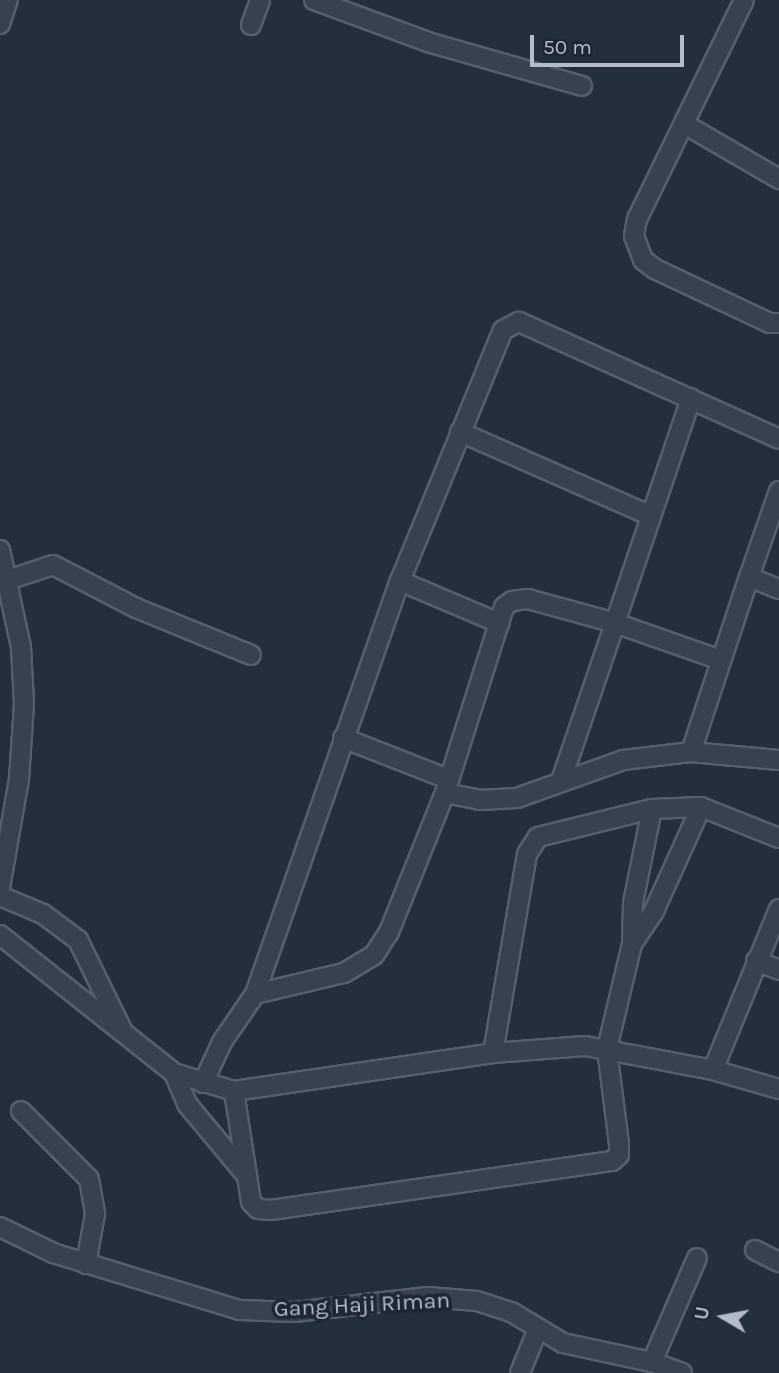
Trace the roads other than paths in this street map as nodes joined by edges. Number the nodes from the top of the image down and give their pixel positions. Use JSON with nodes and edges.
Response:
{"nodes":[{"id":1,"x":8,"y":0,"type":"edge"},
{"id":2,"x":260,"y":0,"type":"edge"},
{"id":3,"x":314,"y":0,"type":"edge"},
{"id":4,"x":744,"y":0,"type":"edge"},
{"id":5,"x":0,"y":24,"type":"edge"},
{"id":6,"x":251,"y":25,"type":"dead end"},
{"id":7,"x":582,"y":86,"type":"dead end"},
{"id":8,"x":686,"y":125,"type":"junction"},
{"id":9,"x":779,"y":179,"type":"edge"},
{"id":10,"x":779,"y":323,"type":"edge"},
{"id":11,"x":691,"y":398,"type":"junction"},
{"id":12,"x":460,"y":432,"type":"junction"},
{"id":13,"x":779,"y":439,"type":"edge"},
{"id":14,"x":779,"y":491,"type":"edge"},
{"id":15,"x":649,"y":515,"type":"junction"},
{"id":16,"x":0,"y":550,"type":"edge"},
{"id":17,"x":748,"y":576,"type":"junction"},
{"id":18,"x":8,"y":580,"type":"junction"},
{"id":19,"x":400,"y":580,"type":"junction"},
{"id":20,"x":779,"y":589,"type":"edge"},
{"id":21,"x":499,"y":622,"type":"junction"},
{"id":22,"x":615,"y":623,"type":"junction"},
{"id":23,"x":251,"y":655,"type":"dead end"},
{"id":24,"x":718,"y":659,"type":"junction"},
{"id":25,"x":343,"y":738,"type":"junction"},
{"id":26,"x":691,"y":752,"type":"junction"},
{"id":27,"x":779,"y":760,"type":"edge"},
{"id":28,"x":561,"y":781,"type":"junction"},
{"id":29,"x":447,"y":786,"type":"junction"},
{"id":30,"x":701,"y":807,"type":"junction"},
{"id":31,"x":652,"y":809,"type":"junction"},
{"id":32,"x":779,"y":838,"type":"edge"},
{"id":33,"x":0,"y":888,"type":"edge"},
{"id":34,"x":0,"y":896,"type":"edge"},
{"id":35,"x":779,"y":909,"type":"edge"},
{"id":36,"x":0,"y":935,"type":"edge"},
{"id":37,"x":632,"y":944,"type":"junction"},
{"id":38,"x":756,"y":961,"type":"junction"},
{"id":39,"x":779,"y":970,"type":"edge"},
{"id":40,"x":255,"y":994,"type":"junction"},
{"id":41,"x":125,"y":1035,"type":"junction"},
{"id":42,"x":607,"y":1049,"type":"junction"},
{"id":43,"x":493,"y":1053,"type":"junction"},
{"id":44,"x":713,"y":1070,"type":"junction"},
{"id":45,"x":174,"y":1073,"type":"junction"},
{"id":46,"x":204,"y":1083,"type":"junction"},
{"id":47,"x":779,"y":1089,"type":"edge"},
{"id":48,"x":233,"y":1091,"type":"junction"},
{"id":49,"x":21,"y":1111,"type":"dead end"},
{"id":50,"x":247,"y":1176,"type":"junction"},
{"id":51,"x":2,"y":1234,"type":"edge"},
{"id":52,"x":755,"y":1250,"type":"dead end"},
{"id":53,"x":697,"y":1258,"type":"dead end"},
{"id":54,"x":779,"y":1262,"type":"edge"},
{"id":55,"x":86,"y":1264,"type":"junction"},
{"id":56,"x":537,"y":1331,"type":"junction"},
{"id":57,"x":652,"y":1362,"type":"junction"},
{"id":58,"x":520,"y":1373,"type":"edge"},
{"id":59,"x":681,"y":1373,"type":"edge"}],
"edges":[{"from":1,"to":5,"type":"street"},
{"from":2,"to":6,"type":"street"},
{"from":3,"to":7,"type":"street"},
{"from":4,"to":8,"type":"street"},
{"from":8,"to":9,"type":"street"},
{"from":8,"to":10,"type":"street"},
{"from":11,"to":12,"type":"street"},
{"from":11,"to":13,"type":"street"},
{"from":11,"to":15,"type":"street"},
{"from":12,"to":15,"type":"street"},
{"from":12,"to":19,"type":"street"},
{"from":14,"to":17,"type":"street"},
{"from":15,"to":22,"type":"street"},
{"from":16,"to":18,"type":"street"},
{"from":17,"to":20,"type":"street"},
{"from":17,"to":24,"type":"street"},
{"from":18,"to":23,"type":"street"},
{"from":18,"to":33,"type":"street"},
{"from":19,"to":21,"type":"street"},
{"from":19,"to":25,"type":"street"},
{"from":21,"to":22,"type":"street"},
{"from":21,"to":29,"type":"street"},
{"from":22,"to":24,"type":"street"},
{"from":22,"to":28,"type":"street"},
{"from":24,"to":26,"type":"street"},
{"from":25,"to":29,"type":"street"},
{"from":25,"to":40,"type":"street"},
{"from":26,"to":27,"type":"street"},
{"from":26,"to":28,"type":"street"},
{"from":28,"to":29,"type":"street"},
{"from":29,"to":40,"type":"street"},
{"from":30,"to":31,"type":"street"},
{"from":30,"to":32,"type":"street"},
{"from":30,"to":37,"type":"street"},
{"from":31,"to":37,"type":"street"},
{"from":31,"to":43,"type":"street"},
{"from":34,"to":41,"type":"street"},
{"from":35,"to":38,"type":"street"},
{"from":36,"to":41,"type":"street"},
{"from":37,"to":42,"type":"street"},
{"from":38,"to":39,"type":"street"},
{"from":38,"to":44,"type":"street"},
{"from":40,"to":46,"type":"street"},
{"from":41,"to":45,"type":"street"},
{"from":42,"to":43,"type":"street"},
{"from":42,"to":44,"type":"street"},
{"from":42,"to":50,"type":"street"},
{"from":43,"to":48,"type":"street"},
{"from":44,"to":47,"type":"street"},
{"from":45,"to":46,"type":"street"},
{"from":45,"to":50,"type":"street"},
{"from":46,"to":48,"type":"street"},
{"from":48,"to":50,"type":"street"},
{"from":49,"to":55,"type":"street"},
{"from":51,"to":55,"type":"street","name":"Gang Haji Riman"},
{"from":52,"to":54,"type":"street"},
{"from":53,"to":57,"type":"street"},
{"from":55,"to":56,"type":"street","name":"Gang Haji Riman"},
{"from":56,"to":57,"type":"street","name":"Gang Haji Riman"},
{"from":56,"to":58,"type":"street"},
{"from":57,"to":59,"type":"street","name":"Gang Haji Riman"}]}
